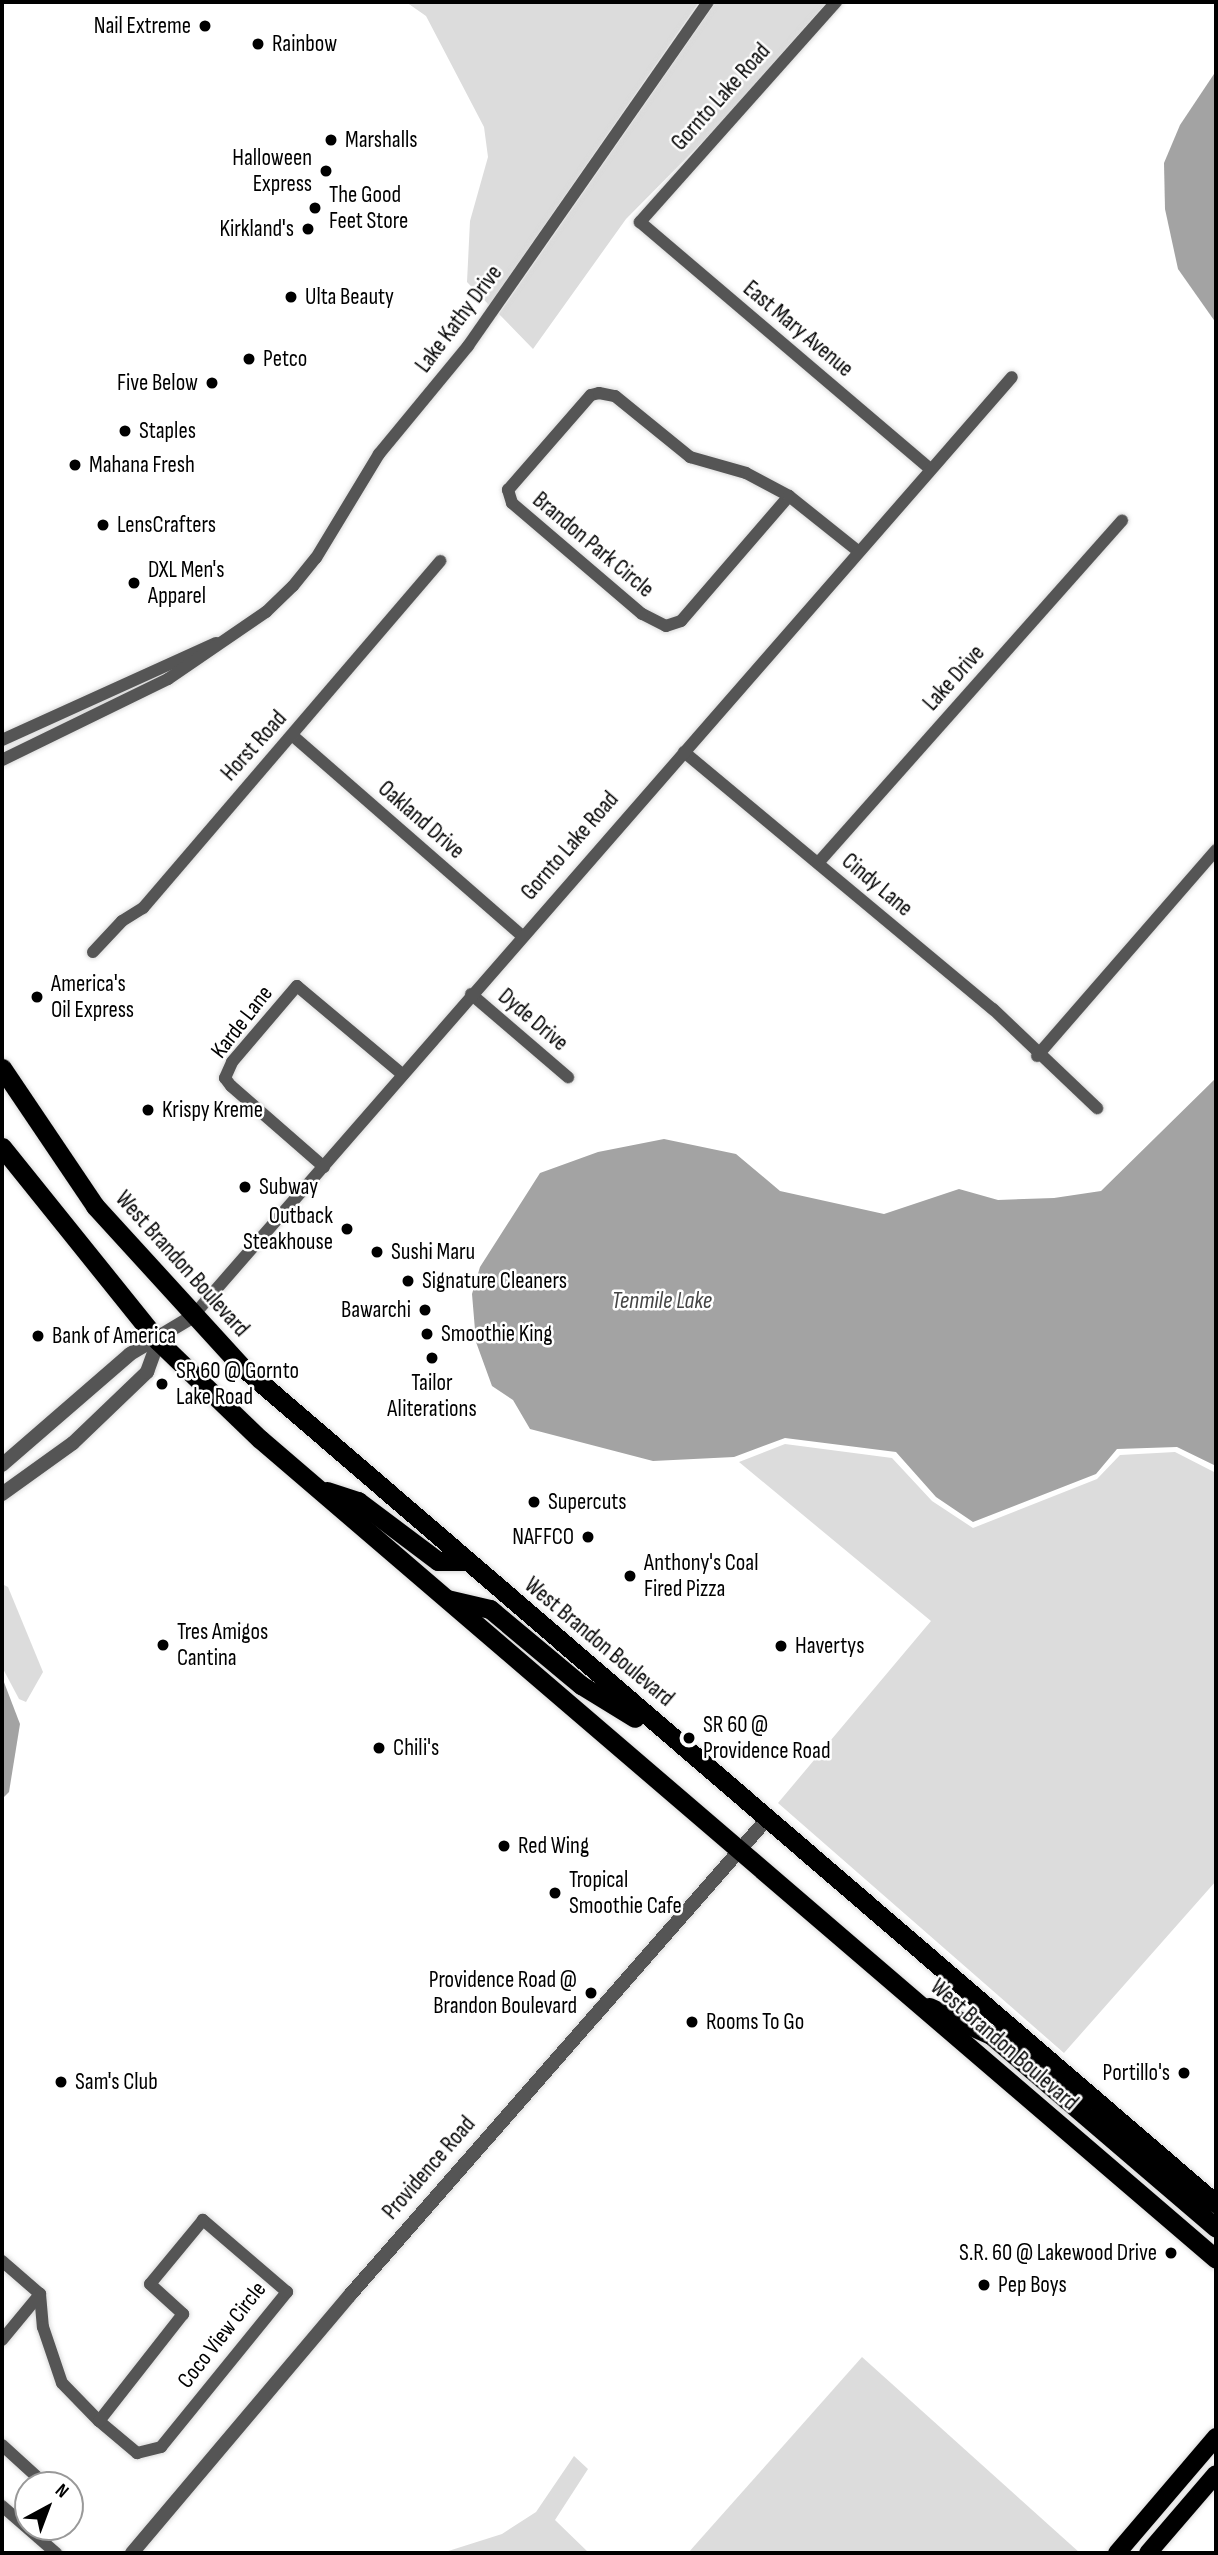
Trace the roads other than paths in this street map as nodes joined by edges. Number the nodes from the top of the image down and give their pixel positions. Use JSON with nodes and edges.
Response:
{"nodes":[{"id":1,"x":708,"y":2,"type":"edge"},
{"id":2,"x":836,"y":2,"type":"edge"},
{"id":3,"x":640,"y":222,"type":"joint"},
{"id":4,"x":1012,"y":377,"type":"dead end"},
{"id":5,"x":929,"y":468,"type":"junction"},
{"id":6,"x":789,"y":496,"type":"junction"},
{"id":7,"x":1122,"y":521,"type":"dead end"},
{"id":8,"x":858,"y":551,"type":"junction"},
{"id":9,"x":439,"y":561,"type":"dead end"},
{"id":10,"x":223,"y":641,"type":"junction"},
{"id":11,"x":293,"y":736,"type":"junction"},
{"id":12,"x":2,"y":740,"type":"edge"},
{"id":13,"x":684,"y":752,"type":"junction"},
{"id":14,"x":2,"y":760,"type":"edge"},
{"id":15,"x":1216,"y":850,"type":"edge"},
{"id":16,"x":818,"y":863,"type":"junction"},
{"id":17,"x":522,"y":936,"type":"junction"},
{"id":18,"x":93,"y":952,"type":"dead end"},
{"id":19,"x":471,"y":995,"type":"junction"},
{"id":20,"x":1037,"y":1056,"type":"junction"},
{"id":21,"x":2,"y":1068,"type":"edge"},
{"id":22,"x":402,"y":1075,"type":"junction"},
{"id":23,"x":568,"y":1077,"type":"dead end"},
{"id":24,"x":1097,"y":1108,"type":"dead end"},
{"id":25,"x":2,"y":1147,"type":"edge"},
{"id":26,"x":324,"y":1167,"type":"junction"},
{"id":27,"x":192,"y":1317,"type":"junction"},
{"id":28,"x":159,"y":1341,"type":"junction"},
{"id":29,"x":2,"y":1465,"type":"edge"},
{"id":30,"x":318,"y":1488,"type":"junction"},
{"id":31,"x":2,"y":1494,"type":"edge"},
{"id":32,"x":466,"y":1561,"type":"junction"},
{"id":33,"x":447,"y":1599,"type":"junction"},
{"id":34,"x":688,"y":1751,"type":"junction"},
{"id":35,"x":767,"y":1819,"type":"junction"},
{"id":36,"x":740,"y":1850,"type":"junction"},
{"id":37,"x":918,"y":2003,"type":"junction"},
{"id":38,"x":1216,"y":2204,"type":"edge"},
{"id":39,"x":1216,"y":2228,"type":"edge"},
{"id":40,"x":1216,"y":2259,"type":"edge"},
{"id":41,"x":2,"y":2261,"type":"edge"},
{"id":42,"x":40,"y":2294,"type":"junction"},
{"id":43,"x":2,"y":2340,"type":"edge"},
{"id":44,"x":99,"y":2421,"type":"junction"},
{"id":45,"x":1216,"y":2437,"type":"edge"},
{"id":46,"x":2,"y":2445,"type":"edge"},
{"id":47,"x":31,"y":2471,"type":"edge"},
{"id":48,"x":1216,"y":2473,"type":"edge"},
{"id":49,"x":2,"y":2506,"type":"edge"},
{"id":50,"x":11,"y":2518,"type":"junction"},
{"id":51,"x":2,"y":2529,"type":"edge"},
{"id":52,"x":57,"y":2553,"type":"edge"},
{"id":53,"x":132,"y":2553,"type":"edge"},
{"id":54,"x":1117,"y":2553,"type":"edge"},
{"id":55,"x":1148,"y":2553,"type":"edge"}],
"edges":[{"from":1,"to":10,"type":"street","name":"Lake Kathy Drive"},
{"from":2,"to":3,"type":"street","name":"Gornto Lake Road"},
{"from":3,"to":5,"type":"street","name":"East Mary Avenue"},
{"from":4,"to":5,"type":"street","name":"Gornto Lake Road"},
{"from":5,"to":8,"type":"street","name":"Gornto Lake Road"},
{"from":6,"to":6,"type":"street","name":"Brandon Park Circle"},
{"from":6,"to":8,"type":"street","name":"Brandon Park Circle"},
{"from":7,"to":16,"type":"street","name":"Lake Drive"},
{"from":8,"to":13,"type":"street","name":"Gornto Lake Road"},
{"from":9,"to":11,"type":"street","name":"Horst Road"},
{"from":10,"to":12,"type":"street","name":"Lake Kathy Drive"},
{"from":10,"to":14,"type":"street","name":"Lake Kathy Drive"},
{"from":11,"to":17,"type":"street","name":"Oakland Drive"},
{"from":11,"to":18,"type":"street","name":"Horst Road"},
{"from":13,"to":16,"type":"street","name":"Cindy Lane"},
{"from":13,"to":17,"type":"street","name":"Gornto Lake Road"},
{"from":15,"to":20,"type":"street"},
{"from":16,"to":20,"type":"street","name":"Cindy Lane"},
{"from":17,"to":19,"type":"street","name":"Gornto Lake Road"},
{"from":19,"to":22,"type":"street","name":"Gornto Lake Road"},
{"from":19,"to":23,"type":"street","name":"Dyde Drive"},
{"from":20,"to":24,"type":"street","name":"Cindy Lane"},
{"from":21,"to":27,"type":"highway","name":"West Brandon Boulevard"},
{"from":22,"to":26,"type":"street","name":"Gornto Lake Road"},
{"from":22,"to":26,"type":"street","name":"Karde Lane"},
{"from":25,"to":28,"type":"highway","name":"West Brandon Boulevard"},
{"from":26,"to":27,"type":"street","name":"Gornto Lake Road"},
{"from":27,"to":28,"type":"street","name":"Gornto Lake Road"},
{"from":27,"to":32,"type":"highway","name":"West Brandon Boulevard"},
{"from":28,"to":29,"type":"street","name":"Gornto Lake Road"},
{"from":28,"to":30,"type":"highway","name":"West Brandon Boulevard"},
{"from":28,"to":31,"type":"street"},
{"from":30,"to":32,"type":"highway"},
{"from":30,"to":33,"type":"highway","name":"West Brandon Boulevard"},
{"from":32,"to":34,"type":"highway","name":"West Brandon Boulevard"},
{"from":33,"to":34,"type":"highway"},
{"from":33,"to":36,"type":"highway","name":"West Brandon Boulevard"},
{"from":34,"to":35,"type":"highway","name":"West Brandon Boulevard"},
{"from":35,"to":36,"type":"street","name":"Providence Road"},
{"from":35,"to":38,"type":"highway","name":"West Brandon Boulevard"},
{"from":36,"to":37,"type":"highway","name":"West Brandon Boulevard"},
{"from":36,"to":53,"type":"street","name":"Providence Road"},
{"from":37,"to":39,"type":"highway"},
{"from":37,"to":40,"type":"highway","name":"West Brandon Boulevard"},
{"from":41,"to":42,"type":"street"},
{"from":42,"to":43,"type":"street"},
{"from":42,"to":44,"type":"street"},
{"from":44,"to":44,"type":"street","name":"Coco View Circle"},
{"from":45,"to":54,"type":"main road"},
{"from":46,"to":47,"type":"street"},
{"from":48,"to":55,"type":"main road"},
{"from":49,"to":50,"type":"street"},
{"from":50,"to":51,"type":"street"},
{"from":50,"to":52,"type":"street"}]}
